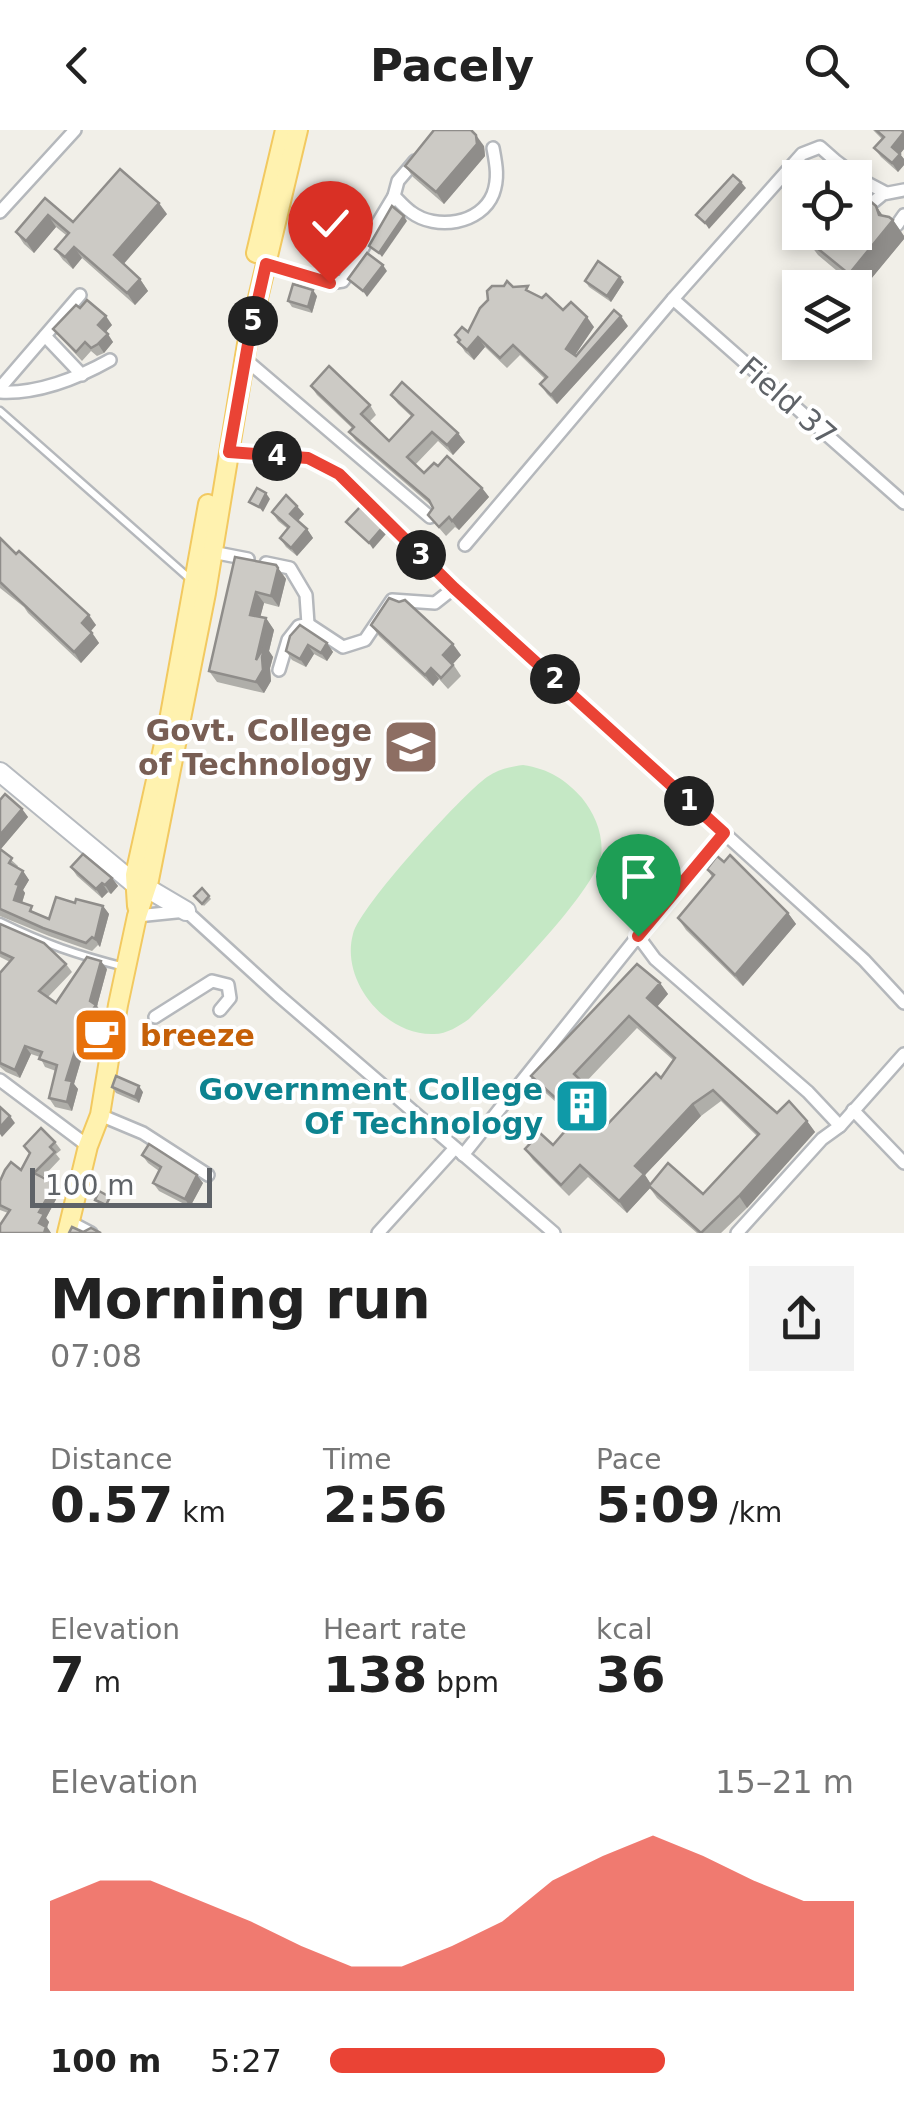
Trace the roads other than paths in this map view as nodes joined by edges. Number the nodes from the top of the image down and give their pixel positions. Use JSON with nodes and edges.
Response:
{"nodes":[{"id":1,"x":75,"y":130,"type":"edge"},
{"id":2,"x":285,"y":130,"type":"edge"},
{"id":3,"x":298,"y":130,"type":"edge"},
{"id":4,"x":493,"y":148,"type":"dead end"},
{"id":5,"x":422,"y":152,"type":"edge"},
{"id":6,"x":904,"y":190,"type":"edge"},
{"id":7,"x":886,"y":193,"type":"junction"},
{"id":8,"x":394,"y":196,"type":"junction"},
{"id":9,"x":872,"y":204,"type":"edge"},
{"id":10,"x":0,"y":212,"type":"edge"},
{"id":11,"x":266,"y":264,"type":"junction"},
{"id":12,"x":80,"y":296,"type":"dead end"},
{"id":13,"x":673,"y":299,"type":"junction"},
{"id":14,"x":45,"y":336,"type":"junction"},
{"id":15,"x":245,"y":359,"type":"junction"},
{"id":16,"x":110,"y":360,"type":"dead end"},
{"id":17,"x":82,"y":376,"type":"junction"},
{"id":18,"x":0,"y":390,"type":"edge"},
{"id":19,"x":0,"y":411,"type":"edge"},
{"id":20,"x":229,"y":452,"type":"junction"},
{"id":21,"x":904,"y":503,"type":"edge"},
{"id":22,"x":430,"y":517,"type":"edge"},
{"id":23,"x":465,"y":544,"type":"dead end"},
{"id":24,"x":212,"y":552,"type":"junction"},
{"id":25,"x":194,"y":582,"type":"junction"},
{"id":26,"x":454,"y":588,"type":"junction"},
{"id":27,"x":308,"y":624,"type":"junction"},
{"id":28,"x":280,"y":670,"type":"dead end"},
{"id":29,"x":0,"y":772,"type":"edge"},
{"id":30,"x":724,"y":833,"type":"junction"},
{"id":31,"x":141,"y":887,"type":"junction"},
{"id":32,"x":186,"y":912,"type":"junction"},
{"id":33,"x":137,"y":916,"type":"junction"},
{"id":34,"x":0,"y":922,"type":"edge"},
{"id":35,"x":638,"y":936,"type":"junction"},
{"id":36,"x":246,"y":966,"type":"junction"},
{"id":37,"x":126,"y":968,"type":"junction"},
{"id":38,"x":228,"y":985,"type":"junction"},
{"id":39,"x":904,"y":1003,"type":"edge"},
{"id":40,"x":220,"y":1010,"type":"dead end"},
{"id":41,"x":156,"y":1017,"type":"dead end"},
{"id":42,"x":904,"y":1054,"type":"edge"},
{"id":43,"x":0,"y":1080,"type":"edge"},
{"id":44,"x":854,"y":1110,"type":"junction"},
{"id":45,"x":100,"y":1115,"type":"junction"},
{"id":46,"x":840,"y":1126,"type":"junction"},
{"id":47,"x":88,"y":1146,"type":"junction"},
{"id":48,"x":459,"y":1151,"type":"junction"},
{"id":49,"x":904,"y":1164,"type":"edge"},
{"id":50,"x":208,"y":1175,"type":"dead end"},
{"id":51,"x":68,"y":1227,"type":"edge"},
{"id":52,"x":90,"y":1233,"type":"edge"},
{"id":53,"x":378,"y":1233,"type":"edge"},
{"id":54,"x":554,"y":1233,"type":"edge"},
{"id":55,"x":737,"y":1233,"type":"edge"}],
"edges":[{"from":1,"to":10,"type":"street"},
{"from":2,"to":25,"type":"main road"},
{"from":3,"to":11,"type":"main road"},
{"from":4,"to":8,"type":"street"},
{"from":5,"to":8,"type":"street"},
{"from":6,"to":7,"type":"street"},
{"from":7,"to":9,"type":"street"},
{"from":7,"to":13,"type":"street"},
{"from":8,"to":11,"type":"street"},
{"from":11,"to":15,"type":"main road"},
{"from":12,"to":14,"type":"street"},
{"from":13,"to":21,"type":"street","name":"Field 37"},
{"from":13,"to":23,"type":"street"},
{"from":14,"to":17,"type":"street"},
{"from":14,"to":18,"type":"street"},
{"from":15,"to":20,"type":"main road"},
{"from":15,"to":22,"type":"street"},
{"from":16,"to":17,"type":"street"},
{"from":17,"to":18,"type":"street"},
{"from":19,"to":25,"type":"lane"},
{"from":20,"to":24,"type":"main road"},
{"from":20,"to":26,"type":"street"},
{"from":24,"to":27,"type":"street"},
{"from":24,"to":31,"type":"main road"},
{"from":25,"to":31,"type":"main road"},
{"from":26,"to":27,"type":"street"},
{"from":26,"to":30,"type":"street"},
{"from":27,"to":28,"type":"street"},
{"from":29,"to":31,"type":"main road"},
{"from":30,"to":35,"type":"street"},
{"from":30,"to":39,"type":"street"},
{"from":31,"to":32,"type":"main road"},
{"from":31,"to":33,"type":"main road"},
{"from":32,"to":33,"type":"street"},
{"from":32,"to":36,"type":"street"},
{"from":33,"to":37,"type":"main road"},
{"from":34,"to":37,"type":"lane"},
{"from":35,"to":46,"type":"street"},
{"from":35,"to":48,"type":"street"},
{"from":36,"to":38,"type":"street"},
{"from":36,"to":48,"type":"street"},
{"from":37,"to":45,"type":"main road"},
{"from":38,"to":40,"type":"street"},
{"from":38,"to":41,"type":"street"},
{"from":42,"to":44,"type":"street"},
{"from":43,"to":47,"type":"street"},
{"from":44,"to":46,"type":"street"},
{"from":44,"to":49,"type":"street"},
{"from":45,"to":47,"type":"main road"},
{"from":45,"to":50,"type":"street"},
{"from":46,"to":55,"type":"street"},
{"from":47,"to":51,"type":"main road"},
{"from":48,"to":53,"type":"street"},
{"from":48,"to":54,"type":"street"},
{"from":51,"to":52,"type":"street"}]}
